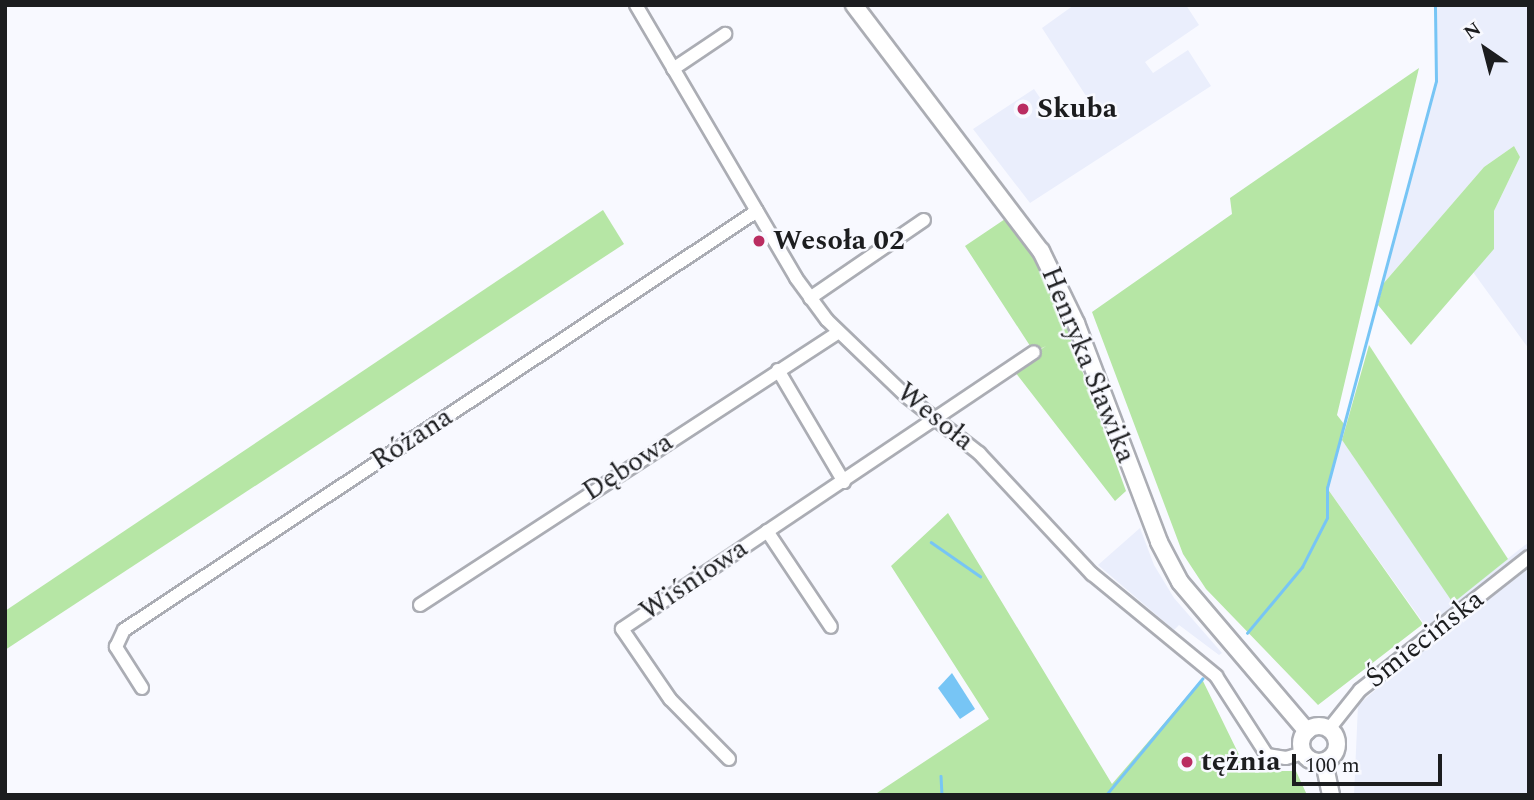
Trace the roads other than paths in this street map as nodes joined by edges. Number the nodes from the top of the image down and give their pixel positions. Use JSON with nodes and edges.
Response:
{"nodes":[{"id":1,"x":636,"y":5,"type":"edge"},
{"id":2,"x":854,"y":5,"type":"edge"},
{"id":3,"x":725,"y":34,"type":"dead end"},
{"id":4,"x":673,"y":69,"type":"junction"},
{"id":5,"x":757,"y":211,"type":"junction"},
{"id":6,"x":925,"y":220,"type":"dead end"},
{"id":7,"x":810,"y":298,"type":"junction"},
{"id":8,"x":839,"y":332,"type":"junction"},
{"id":9,"x":1034,"y":352,"type":"dead end"},
{"id":10,"x":778,"y":370,"type":"junction"},
{"id":11,"x":937,"y":419,"type":"junction"},
{"id":12,"x":844,"y":482,"type":"junction"},
{"id":13,"x":767,"y":531,"type":"junction"},
{"id":14,"x":1529,"y":557,"type":"edge"},
{"id":15,"x":421,"y":605,"type":"dead end"},
{"id":16,"x":831,"y":627,"type":"dead end"},
{"id":17,"x":142,"y":688,"type":"dead end"},
{"id":18,"x":1329,"y":729,"type":"junction"},
{"id":19,"x":1307,"y":731,"type":"junction"},
{"id":20,"x":1303,"y":752,"type":"junction"},
{"id":21,"x":729,"y":759,"type":"dead end"},
{"id":22,"x":1324,"y":762,"type":"junction"},
{"id":23,"x":1331,"y":795,"type":"edge"}],
"edges":[{"from":1,"to":4,"type":"street","name":"Wesoła"},
{"from":2,"to":19,"type":"main road","name":"Henryka Sławika"},
{"from":3,"to":4,"type":"street"},
{"from":4,"to":5,"type":"street","name":"Wesoła"},
{"from":5,"to":7,"type":"street","name":"Wesoła"},
{"from":5,"to":17,"type":"street","name":"Różana"},
{"from":6,"to":7,"type":"street"},
{"from":7,"to":8,"type":"street","name":"Wesoła"},
{"from":8,"to":10,"type":"street","name":"Dębowa"},
{"from":8,"to":11,"type":"street","name":"Wesoła"},
{"from":9,"to":11,"type":"street","name":"Wiśniowa"},
{"from":10,"to":12,"type":"street"},
{"from":10,"to":15,"type":"street","name":"Dębowa"},
{"from":11,"to":12,"type":"street","name":"Wiśniowa"},
{"from":11,"to":20,"type":"street","name":"Wesoła"},
{"from":12,"to":13,"type":"street","name":"Wiśniowa"},
{"from":13,"to":16,"type":"street","name":"Wiśniowa"},
{"from":13,"to":21,"type":"street","name":"Wiśniowa"},
{"from":14,"to":18,"type":"street","name":"Śmiecińska"},
{"from":18,"to":19,"type":"main road"},
{"from":18,"to":22,"type":"main road"},
{"from":19,"to":20,"type":"main road"},
{"from":20,"to":22,"type":"main road"},
{"from":22,"to":23,"type":"main road"}]}
